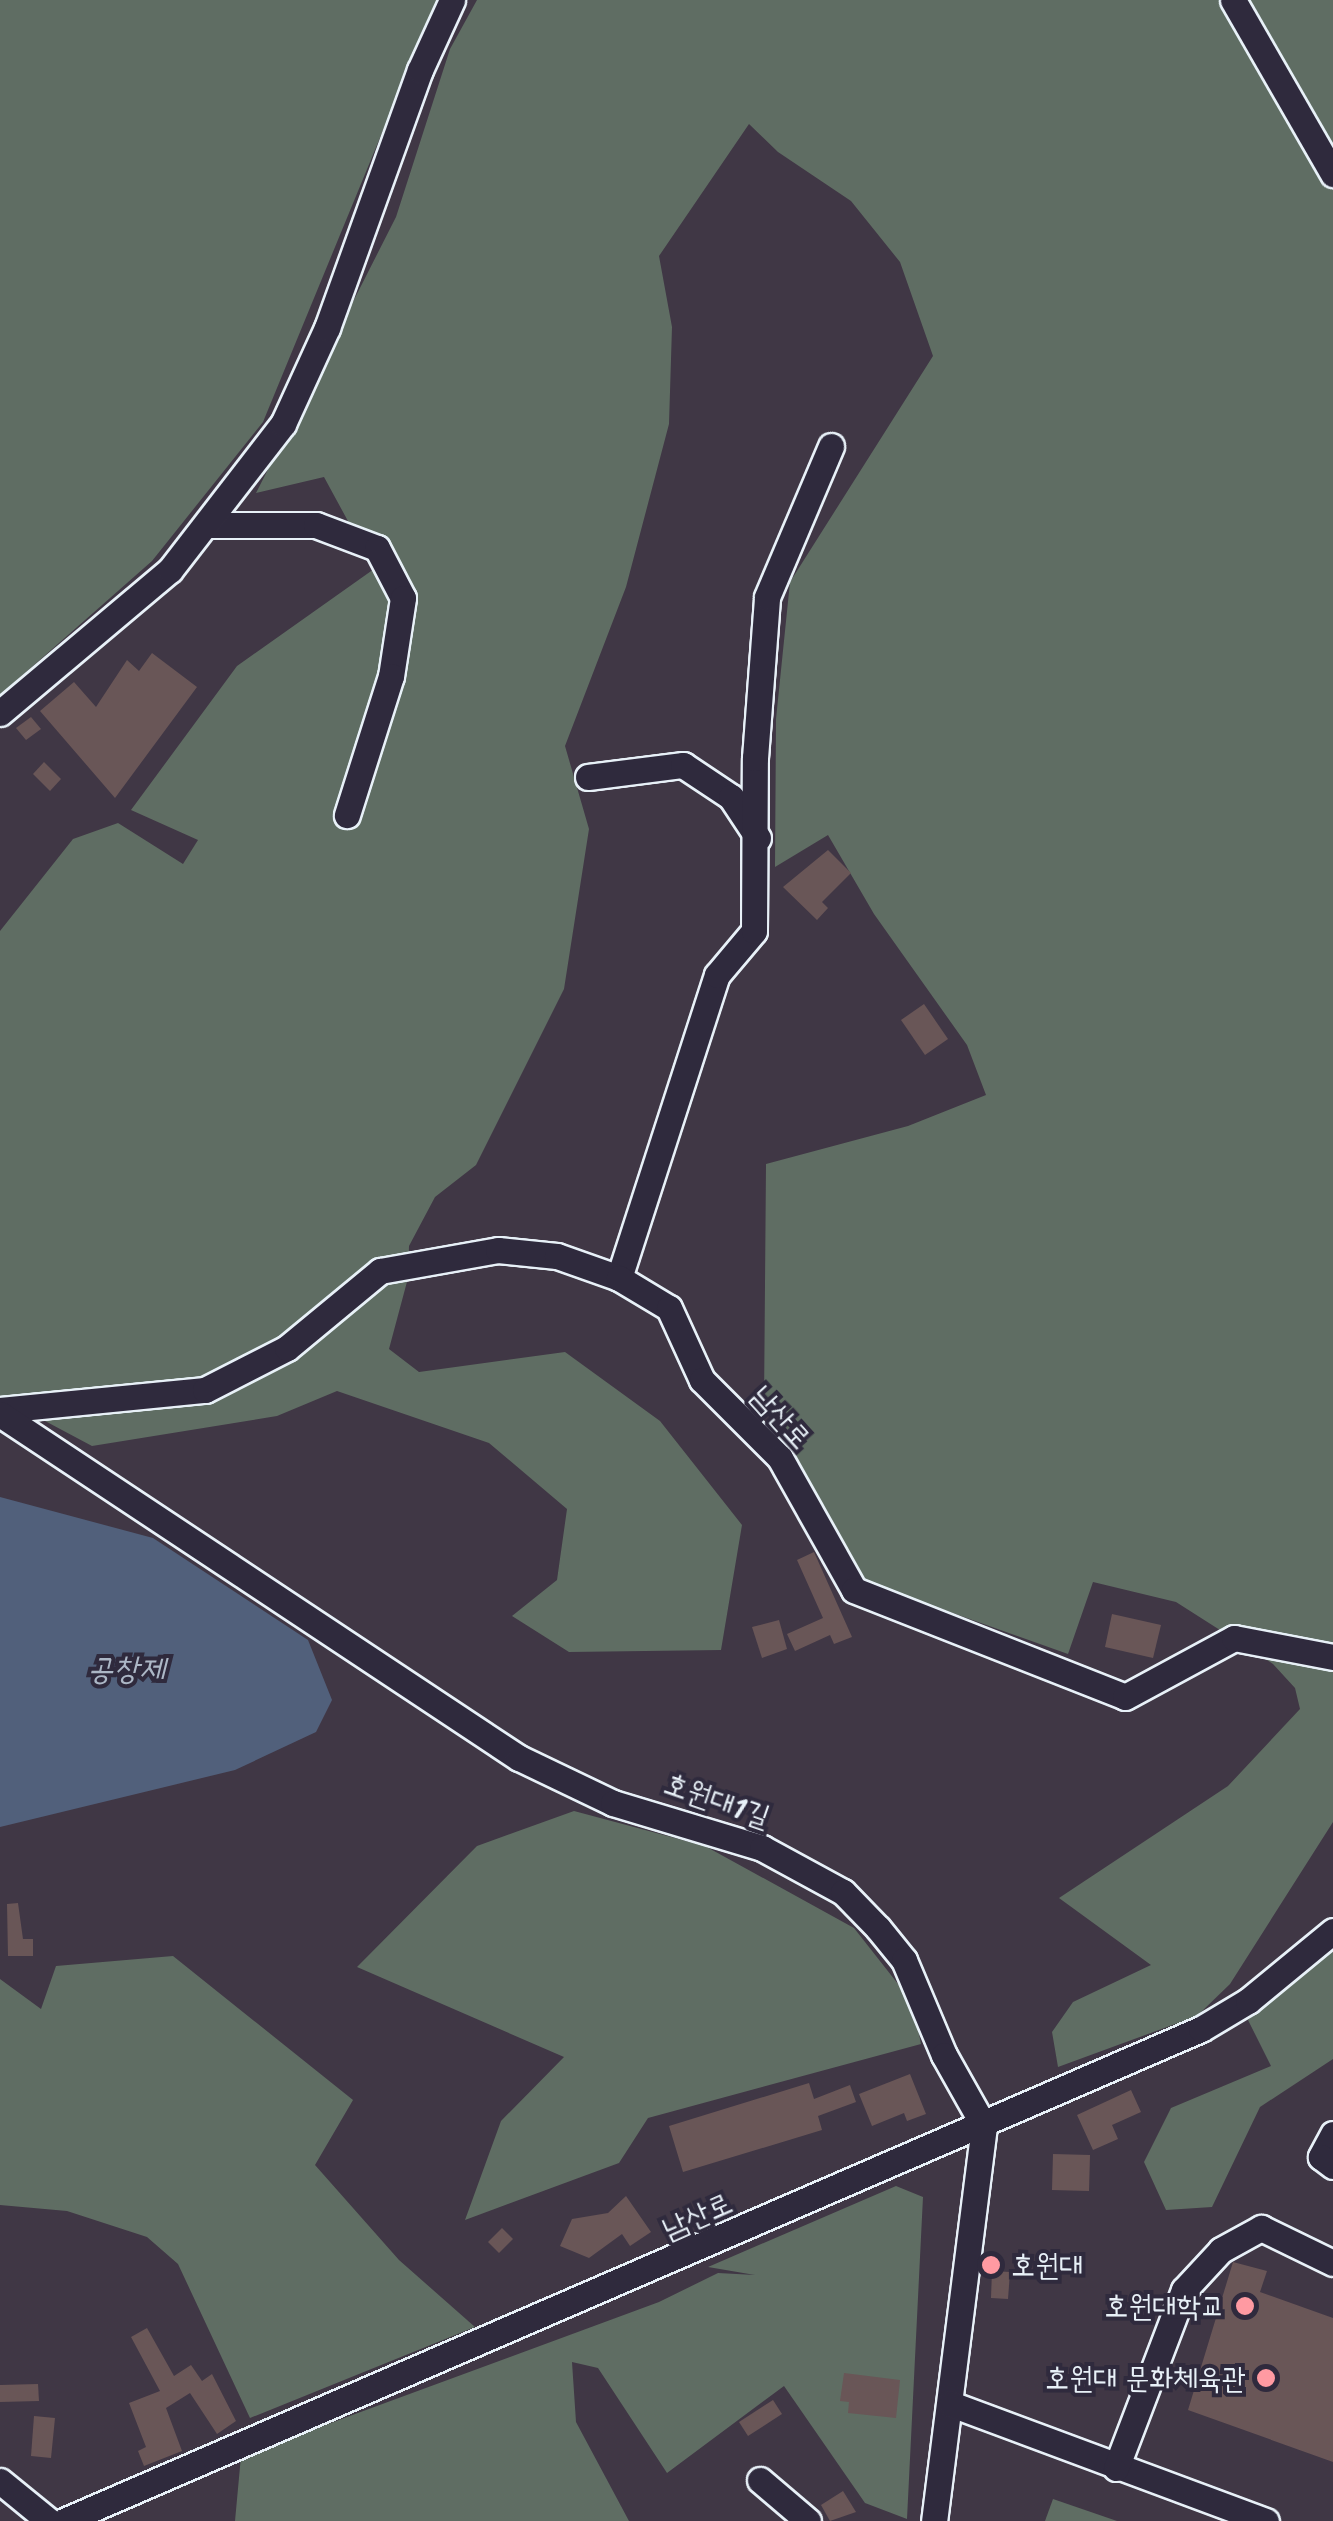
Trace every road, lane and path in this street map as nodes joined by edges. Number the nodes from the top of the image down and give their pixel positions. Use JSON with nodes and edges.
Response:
{"nodes":[{"id":1,"x":452,"y":0,"type":"edge"},
{"id":2,"x":1233,"y":0,"type":"edge"},
{"id":3,"x":1333,"y":174,"type":"edge"},
{"id":4,"x":831,"y":446,"type":"dead end"},
{"id":5,"x":206,"y":525,"type":"junction"},
{"id":6,"x":0,"y":713,"type":"edge"},
{"id":7,"x":588,"y":777,"type":"dead end"},
{"id":8,"x":347,"y":815,"type":"dead end"},
{"id":9,"x":758,"y":838,"type":"junction"},
{"id":10,"x":619,"y":1278,"type":"junction"},
{"id":11,"x":0,"y":1412,"type":"edge"},
{"id":12,"x":1333,"y":1657,"type":"edge"},
{"id":13,"x":1333,"y":1931,"type":"edge"},
{"id":14,"x":984,"y":2126,"type":"junction"},
{"id":15,"x":1333,"y":2134,"type":"edge"},
{"id":16,"x":1333,"y":2166,"type":"edge"},
{"id":17,"x":1333,"y":2263,"type":"edge"},
{"id":18,"x":951,"y":2404,"type":"junction"},
{"id":19,"x":1116,"y":2468,"type":"junction"},
{"id":20,"x":760,"y":2480,"type":"dead end"},
{"id":21,"x":0,"y":2481,"type":"edge"},
{"id":22,"x":49,"y":2521,"type":"edge"},
{"id":23,"x":64,"y":2521,"type":"edge"},
{"id":24,"x":808,"y":2521,"type":"edge"},
{"id":25,"x":934,"y":2521,"type":"edge"},
{"id":26,"x":1266,"y":2521,"type":"edge"}],
"edges":[{"from":1,"to":5,"type":"street"},
{"from":2,"to":3,"type":"street"},
{"from":4,"to":9,"type":"street"},
{"from":5,"to":6,"type":"street"},
{"from":5,"to":8,"type":"street"},
{"from":7,"to":9,"type":"street"},
{"from":9,"to":10,"type":"street"},
{"from":10,"to":11,"type":"street","name":"호원대1길"},
{"from":10,"to":12,"type":"street","name":"남산로"},
{"from":11,"to":14,"type":"street","name":"호원대1길"},
{"from":13,"to":14,"type":"street","name":"남산로"},
{"from":14,"to":18,"type":"street"},
{"from":14,"to":23,"type":"street","name":"남산로"},
{"from":15,"to":16,"type":"street"},
{"from":17,"to":19,"type":"street"},
{"from":18,"to":19,"type":"street"},
{"from":18,"to":25,"type":"street"},
{"from":19,"to":26,"type":"street"},
{"from":20,"to":24,"type":"street"},
{"from":21,"to":22,"type":"street"}]}
